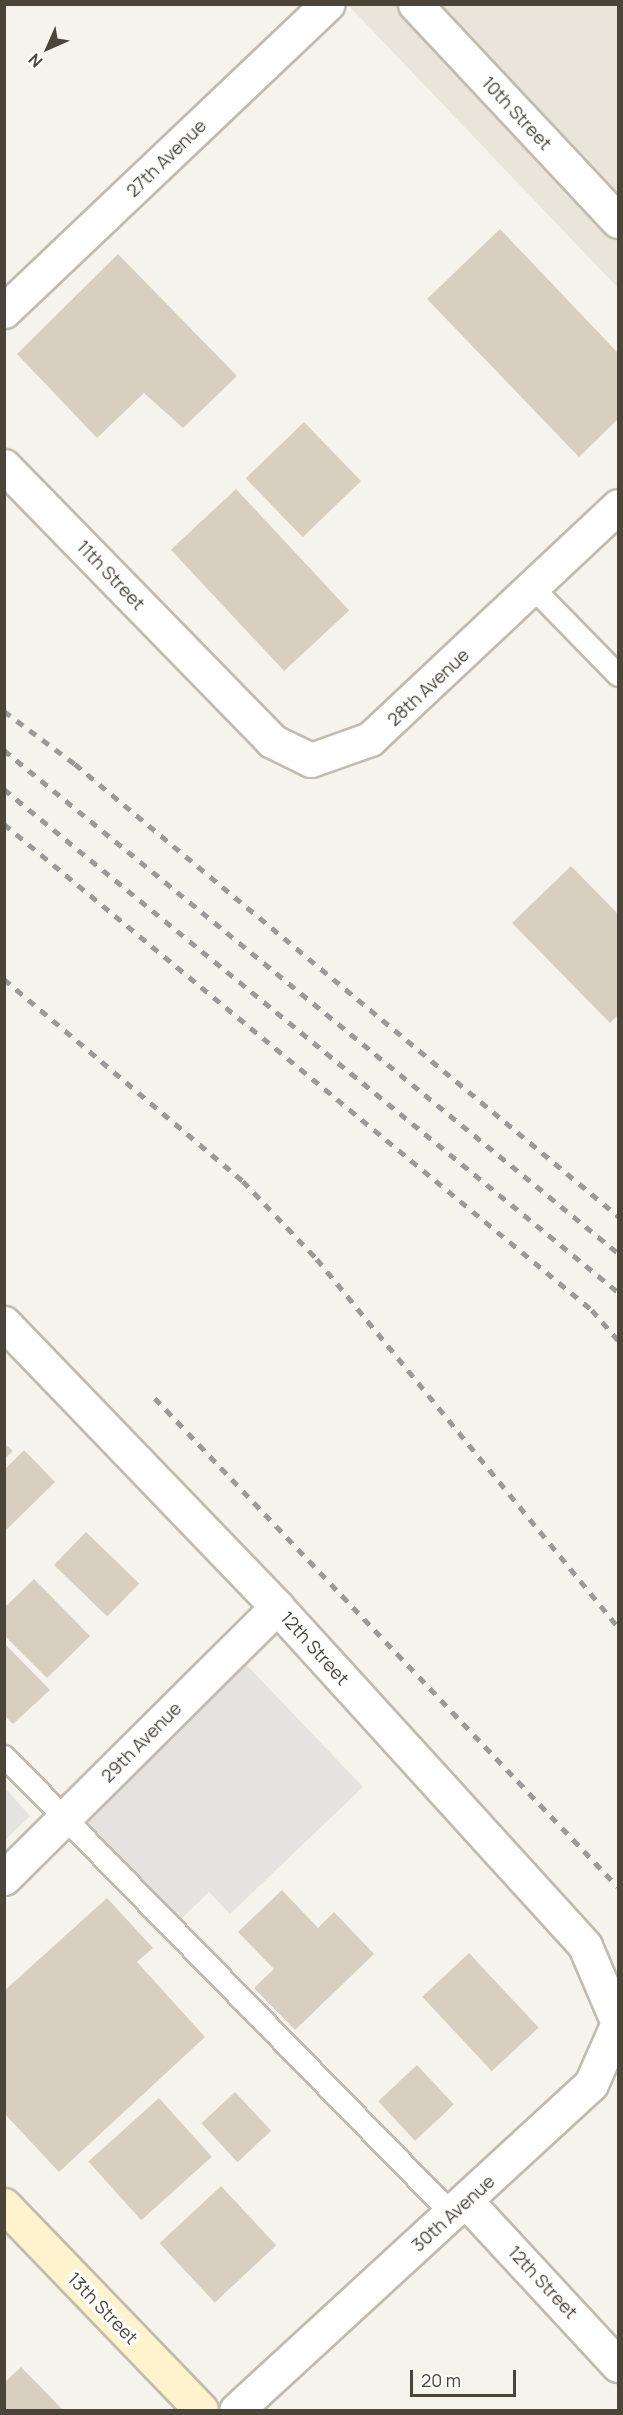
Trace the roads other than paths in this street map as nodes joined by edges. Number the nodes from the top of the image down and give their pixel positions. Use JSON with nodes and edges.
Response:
{"nodes":[{"id":1,"x":327,"y":4,"type":"edge"},
{"id":2,"x":415,"y":4,"type":"edge"},
{"id":3,"x":618,"y":221,"type":"edge"},
{"id":4,"x":4,"y":311,"type":"edge"},
{"id":5,"x":4,"y":466,"type":"edge"},
{"id":6,"x":618,"y":507,"type":"edge"},
{"id":7,"x":534,"y":589,"type":"junction"},
{"id":8,"x":618,"y":675,"type":"edge"},
{"id":9,"x":218,"y":685,"type":"joint"},
{"id":10,"x":4,"y":1323,"type":"edge"},
{"id":11,"x":277,"y":1607,"type":"junction"},
{"id":12,"x":4,"y":1755,"type":"edge"},
{"id":13,"x":66,"y":1817,"type":"junction"},
{"id":14,"x":4,"y":1878,"type":"edge"},
{"id":15,"x":604,"y":1989,"type":"joint"},
{"id":16,"x":4,"y":2205,"type":"edge"},
{"id":17,"x":459,"y":2207,"type":"junction"},
{"id":18,"x":618,"y":2365,"type":"edge"},
{"id":19,"x":201,"y":2410,"type":"edge"},
{"id":20,"x":236,"y":2410,"type":"edge"}],
"edges":[{"from":1,"to":4,"type":"street","name":"27th Avenue"},
{"from":2,"to":3,"type":"street","name":"10th Street"},
{"from":5,"to":9,"type":"street","name":"11th Street"},
{"from":6,"to":7,"type":"street","name":"28th Avenue"},
{"from":7,"to":8,"type":"lane"},
{"from":7,"to":9,"type":"street","name":"28th Avenue"},
{"from":10,"to":11,"type":"street","name":"12th Street"},
{"from":11,"to":13,"type":"street","name":"29th Avenue"},
{"from":11,"to":15,"type":"street","name":"12th Street"},
{"from":12,"to":13,"type":"lane"},
{"from":13,"to":14,"type":"street","name":"29th Avenue"},
{"from":13,"to":17,"type":"lane"},
{"from":15,"to":17,"type":"street","name":"30th Avenue"},
{"from":16,"to":19,"type":"main road","name":"13th Street"},
{"from":17,"to":18,"type":"street","name":"12th Street"},
{"from":17,"to":20,"type":"street","name":"30th Avenue"}]}
